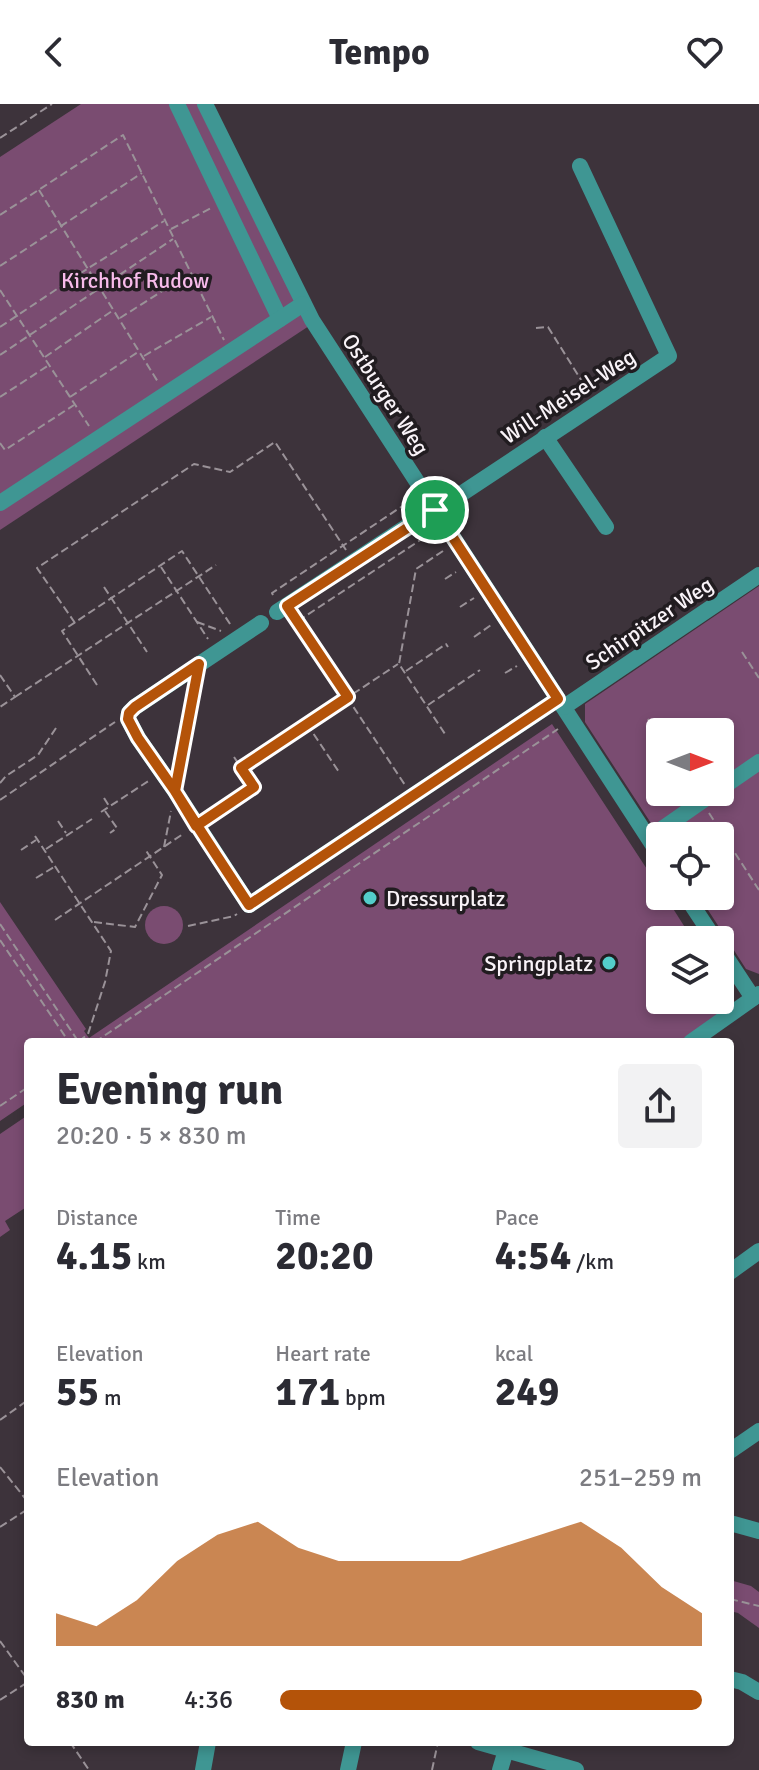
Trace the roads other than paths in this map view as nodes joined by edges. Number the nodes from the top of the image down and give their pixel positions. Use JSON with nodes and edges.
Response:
{"nodes":[{"id":1,"x":177,"y":104,"type":"edge"},
{"id":2,"x":205,"y":104,"type":"edge"},
{"id":3,"x":580,"y":166,"type":"dead end"},
{"id":4,"x":303,"y":304,"type":"junction"},
{"id":5,"x":280,"y":319,"type":"junction"},
{"id":6,"x":545,"y":437,"type":"junction"},
{"id":7,"x":0,"y":503,"type":"edge"},
{"id":8,"x":435,"y":510,"type":"junction"},
{"id":9,"x":606,"y":527,"type":"dead end"},
{"id":10,"x":759,"y":575,"type":"edge"},
{"id":11,"x":282,"y":609,"type":"road end"},
{"id":12,"x":261,"y":623,"type":"dead end"},
{"id":13,"x":561,"y":703,"type":"junction"},
{"id":14,"x":759,"y":762,"type":"edge"},
{"id":15,"x":734,"y":779,"type":"edge"},
{"id":16,"x":695,"y":806,"type":"edge"},
{"id":17,"x":672,"y":822,"type":"edge"},
{"id":18,"x":646,"y":833,"type":"edge"},
{"id":19,"x":734,"y":967,"type":"edge"},
{"id":20,"x":756,"y":996,"type":"edge"},
{"id":21,"x":697,"y":1038,"type":"edge"},
{"id":22,"x":759,"y":1251,"type":"edge"},
{"id":23,"x":734,"y":1269,"type":"edge"},
{"id":24,"x":759,"y":1431,"type":"edge"},
{"id":25,"x":734,"y":1448,"type":"edge"},
{"id":26,"x":734,"y":1524,"type":"edge"},
{"id":27,"x":759,"y":1531,"type":"edge"},
{"id":28,"x":734,"y":1680,"type":"edge"},
{"id":29,"x":759,"y":1692,"type":"edge"},
{"id":30,"x":207,"y":1746,"type":"edge"},
{"id":31,"x":353,"y":1746,"type":"edge"},
{"id":32,"x":492,"y":1746,"type":"edge"},
{"id":33,"x":506,"y":1750,"type":"junction"},
{"id":34,"x":203,"y":1770,"type":"edge"},
{"id":35,"x":348,"y":1770,"type":"edge"},
{"id":36,"x":500,"y":1770,"type":"edge"},
{"id":37,"x":576,"y":1770,"type":"edge"}],
"edges":[{"from":1,"to":5,"type":"street"},
{"from":2,"to":4,"type":"street","name":"Ostburger Weg"},
{"from":3,"to":6,"type":"street","name":"Will-Meisel-Weg"},
{"from":4,"to":5,"type":"street"},
{"from":4,"to":8,"type":"street","name":"Ostburger Weg"},
{"from":5,"to":7,"type":"street"},
{"from":6,"to":8,"type":"street","name":"Will-Meisel-Weg"},
{"from":6,"to":9,"type":"street"},
{"from":8,"to":11,"type":"street","name":"Will-Meisel-Weg"},
{"from":8,"to":13,"type":"street","name":"Ostburger Weg"},
{"from":10,"to":13,"type":"street","name":"Schirpitzer Weg"},
{"from":12,"to":13,"type":"street","name":"Schirpitzer Weg"},
{"from":13,"to":18,"type":"street","name":"Ostburger Weg"},
{"from":14,"to":15,"type":"street"},
{"from":16,"to":17,"type":"street"},
{"from":19,"to":20,"type":"street"},
{"from":20,"to":21,"type":"street"},
{"from":22,"to":23,"type":"street"},
{"from":24,"to":25,"type":"street"},
{"from":26,"to":27,"type":"street"},
{"from":28,"to":29,"type":"street"},
{"from":30,"to":34,"type":"street"},
{"from":31,"to":35,"type":"street"},
{"from":32,"to":33,"type":"street"},
{"from":33,"to":36,"type":"street"},
{"from":33,"to":37,"type":"street"}]}
